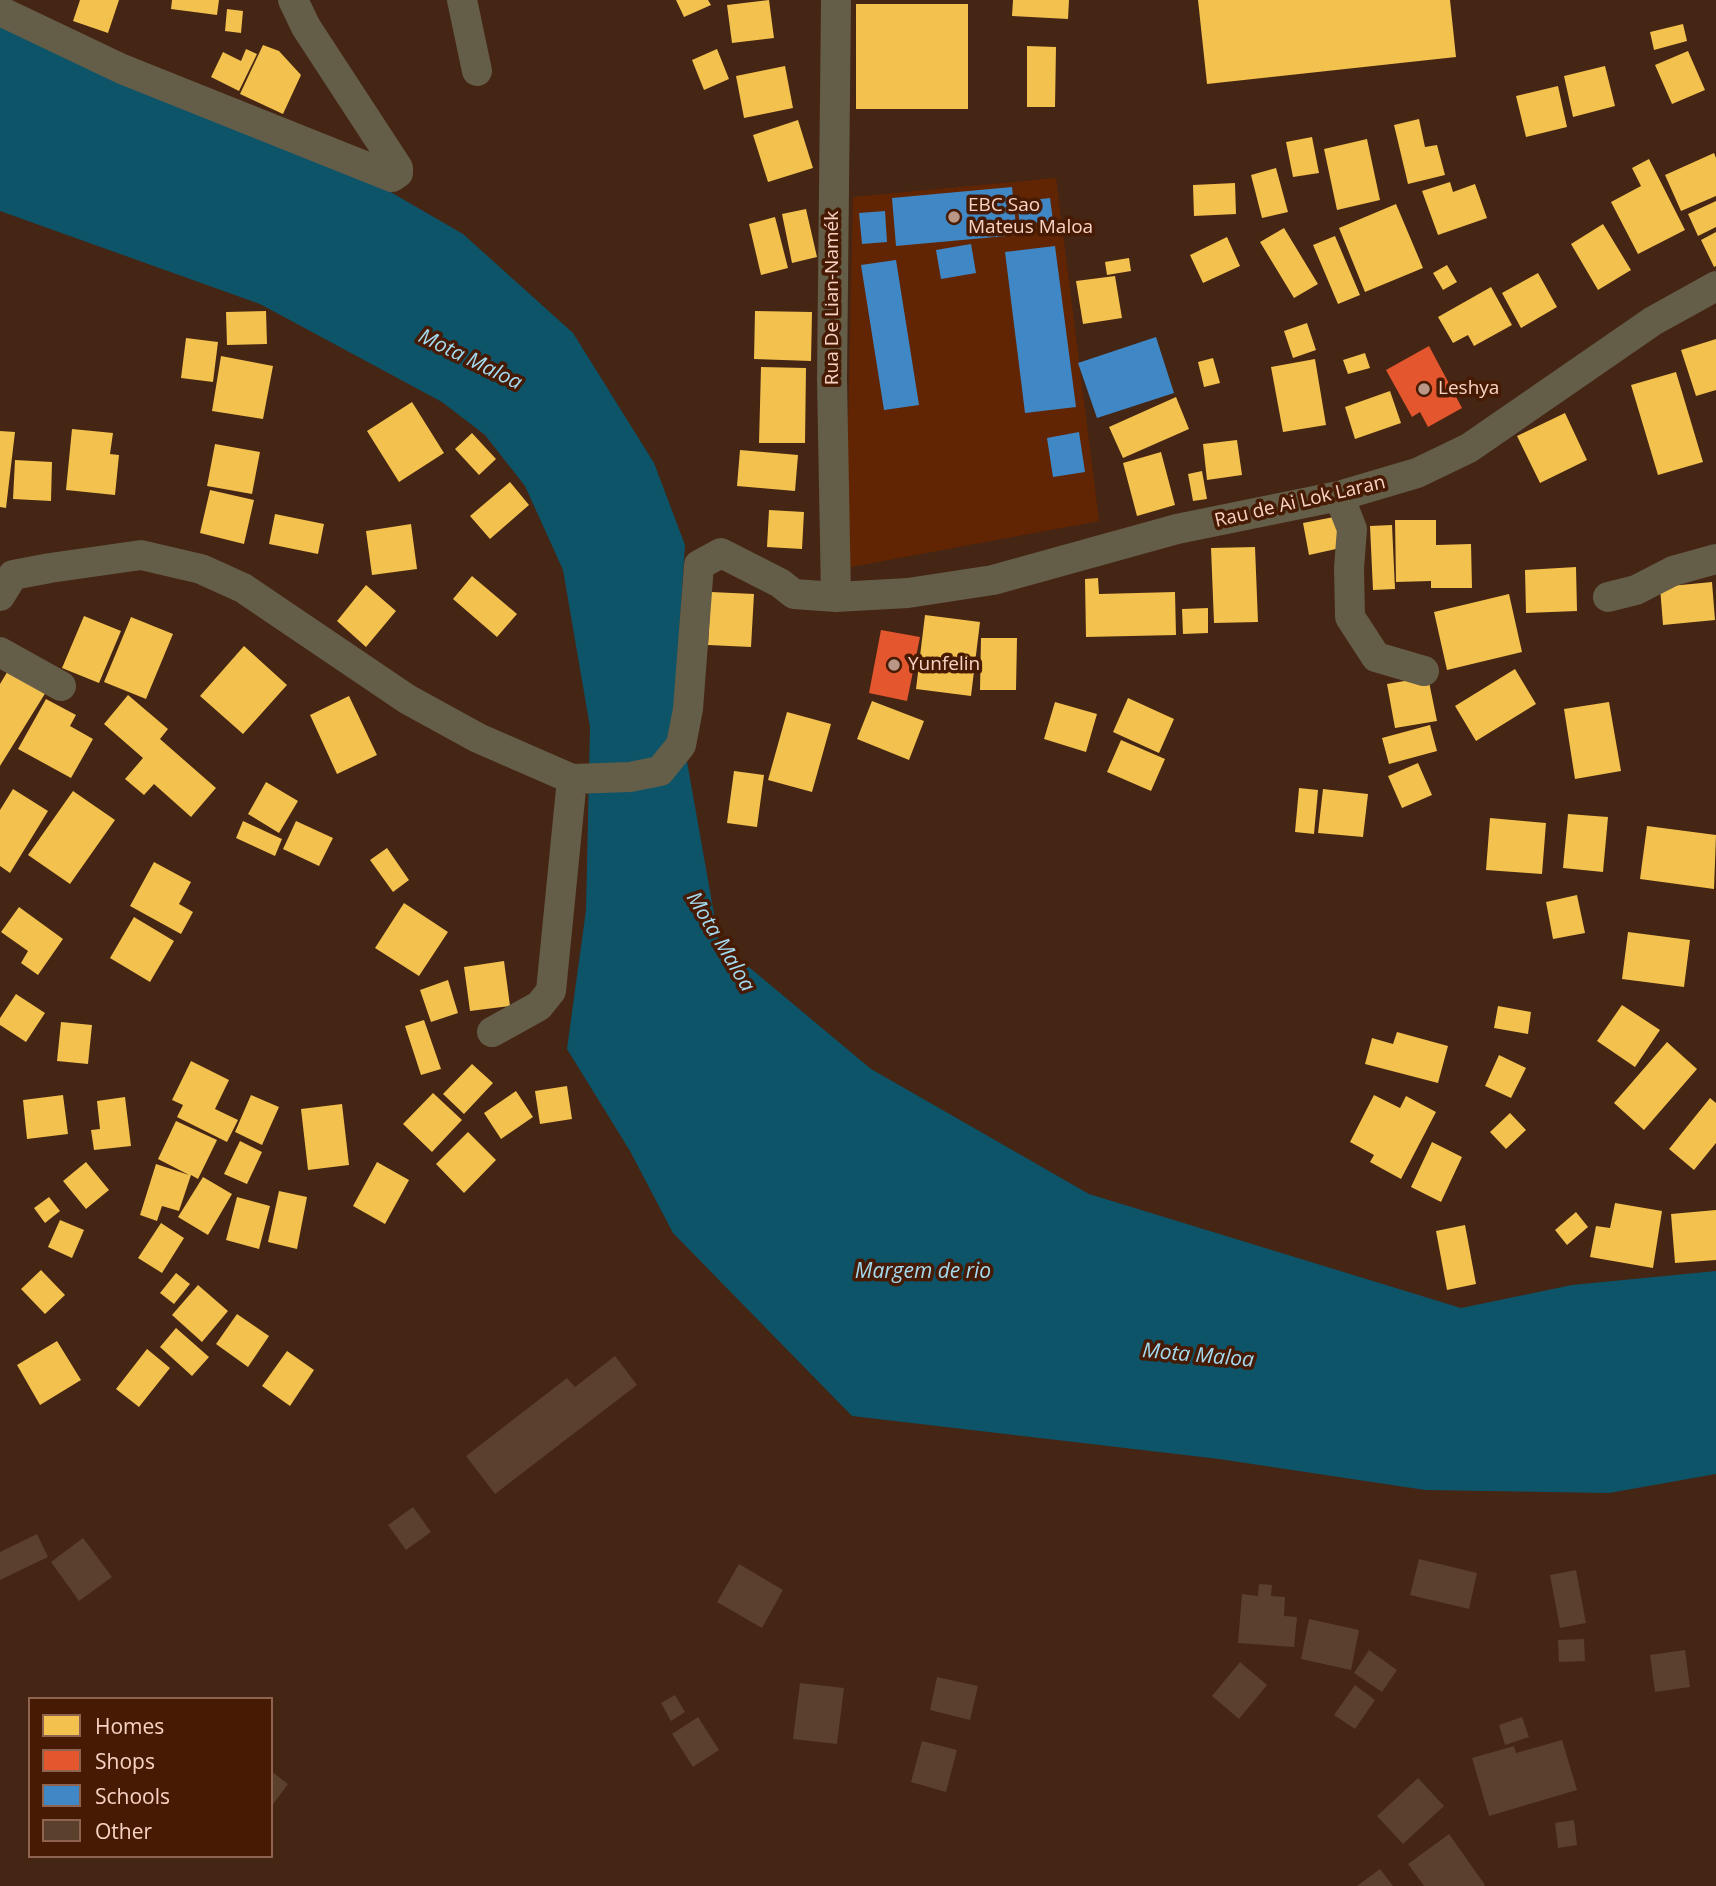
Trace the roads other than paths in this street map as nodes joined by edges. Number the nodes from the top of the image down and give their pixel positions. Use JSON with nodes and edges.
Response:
{"nodes":[{"id":1,"x":293,"y":0,"type":"edge"},
{"id":2,"x":462,"y":0,"type":"edge"},
{"id":3,"x":836,"y":0,"type":"edge"},
{"id":4,"x":0,"y":11,"type":"edge"},
{"id":5,"x":477,"y":71,"type":"dead end"},
{"id":6,"x":1716,"y":286,"type":"edge"},
{"id":7,"x":1339,"y":496,"type":"junction"},
{"id":8,"x":1716,"y":559,"type":"edge"},
{"id":9,"x":4,"y":577,"type":"edge"},
{"id":10,"x":836,"y":597,"type":"junction"},
{"id":11,"x":1608,"y":597,"type":"dead end"},
{"id":12,"x":0,"y":652,"type":"edge"},
{"id":13,"x":1424,"y":671,"type":"dead end"},
{"id":14,"x":61,"y":686,"type":"dead end"},
{"id":15,"x":572,"y":779,"type":"junction"},
{"id":16,"x":492,"y":1032,"type":"dead end"}],
"edges":[{"from":1,"to":4,"type":"street"},
{"from":2,"to":5,"type":"street"},
{"from":3,"to":10,"type":"street","name":"Rua De Lian-Namék"},
{"from":6,"to":7,"type":"street","name":"Rau de Ai Lok Laran"},
{"from":7,"to":10,"type":"street","name":"Rau de Ai Lok Laran"},
{"from":7,"to":13,"type":"street"},
{"from":8,"to":11,"type":"street"},
{"from":9,"to":15,"type":"street"},
{"from":10,"to":15,"type":"street","name":"Rau de Ai Lok Laran"},
{"from":12,"to":14,"type":"street"},
{"from":15,"to":16,"type":"street"}]}
